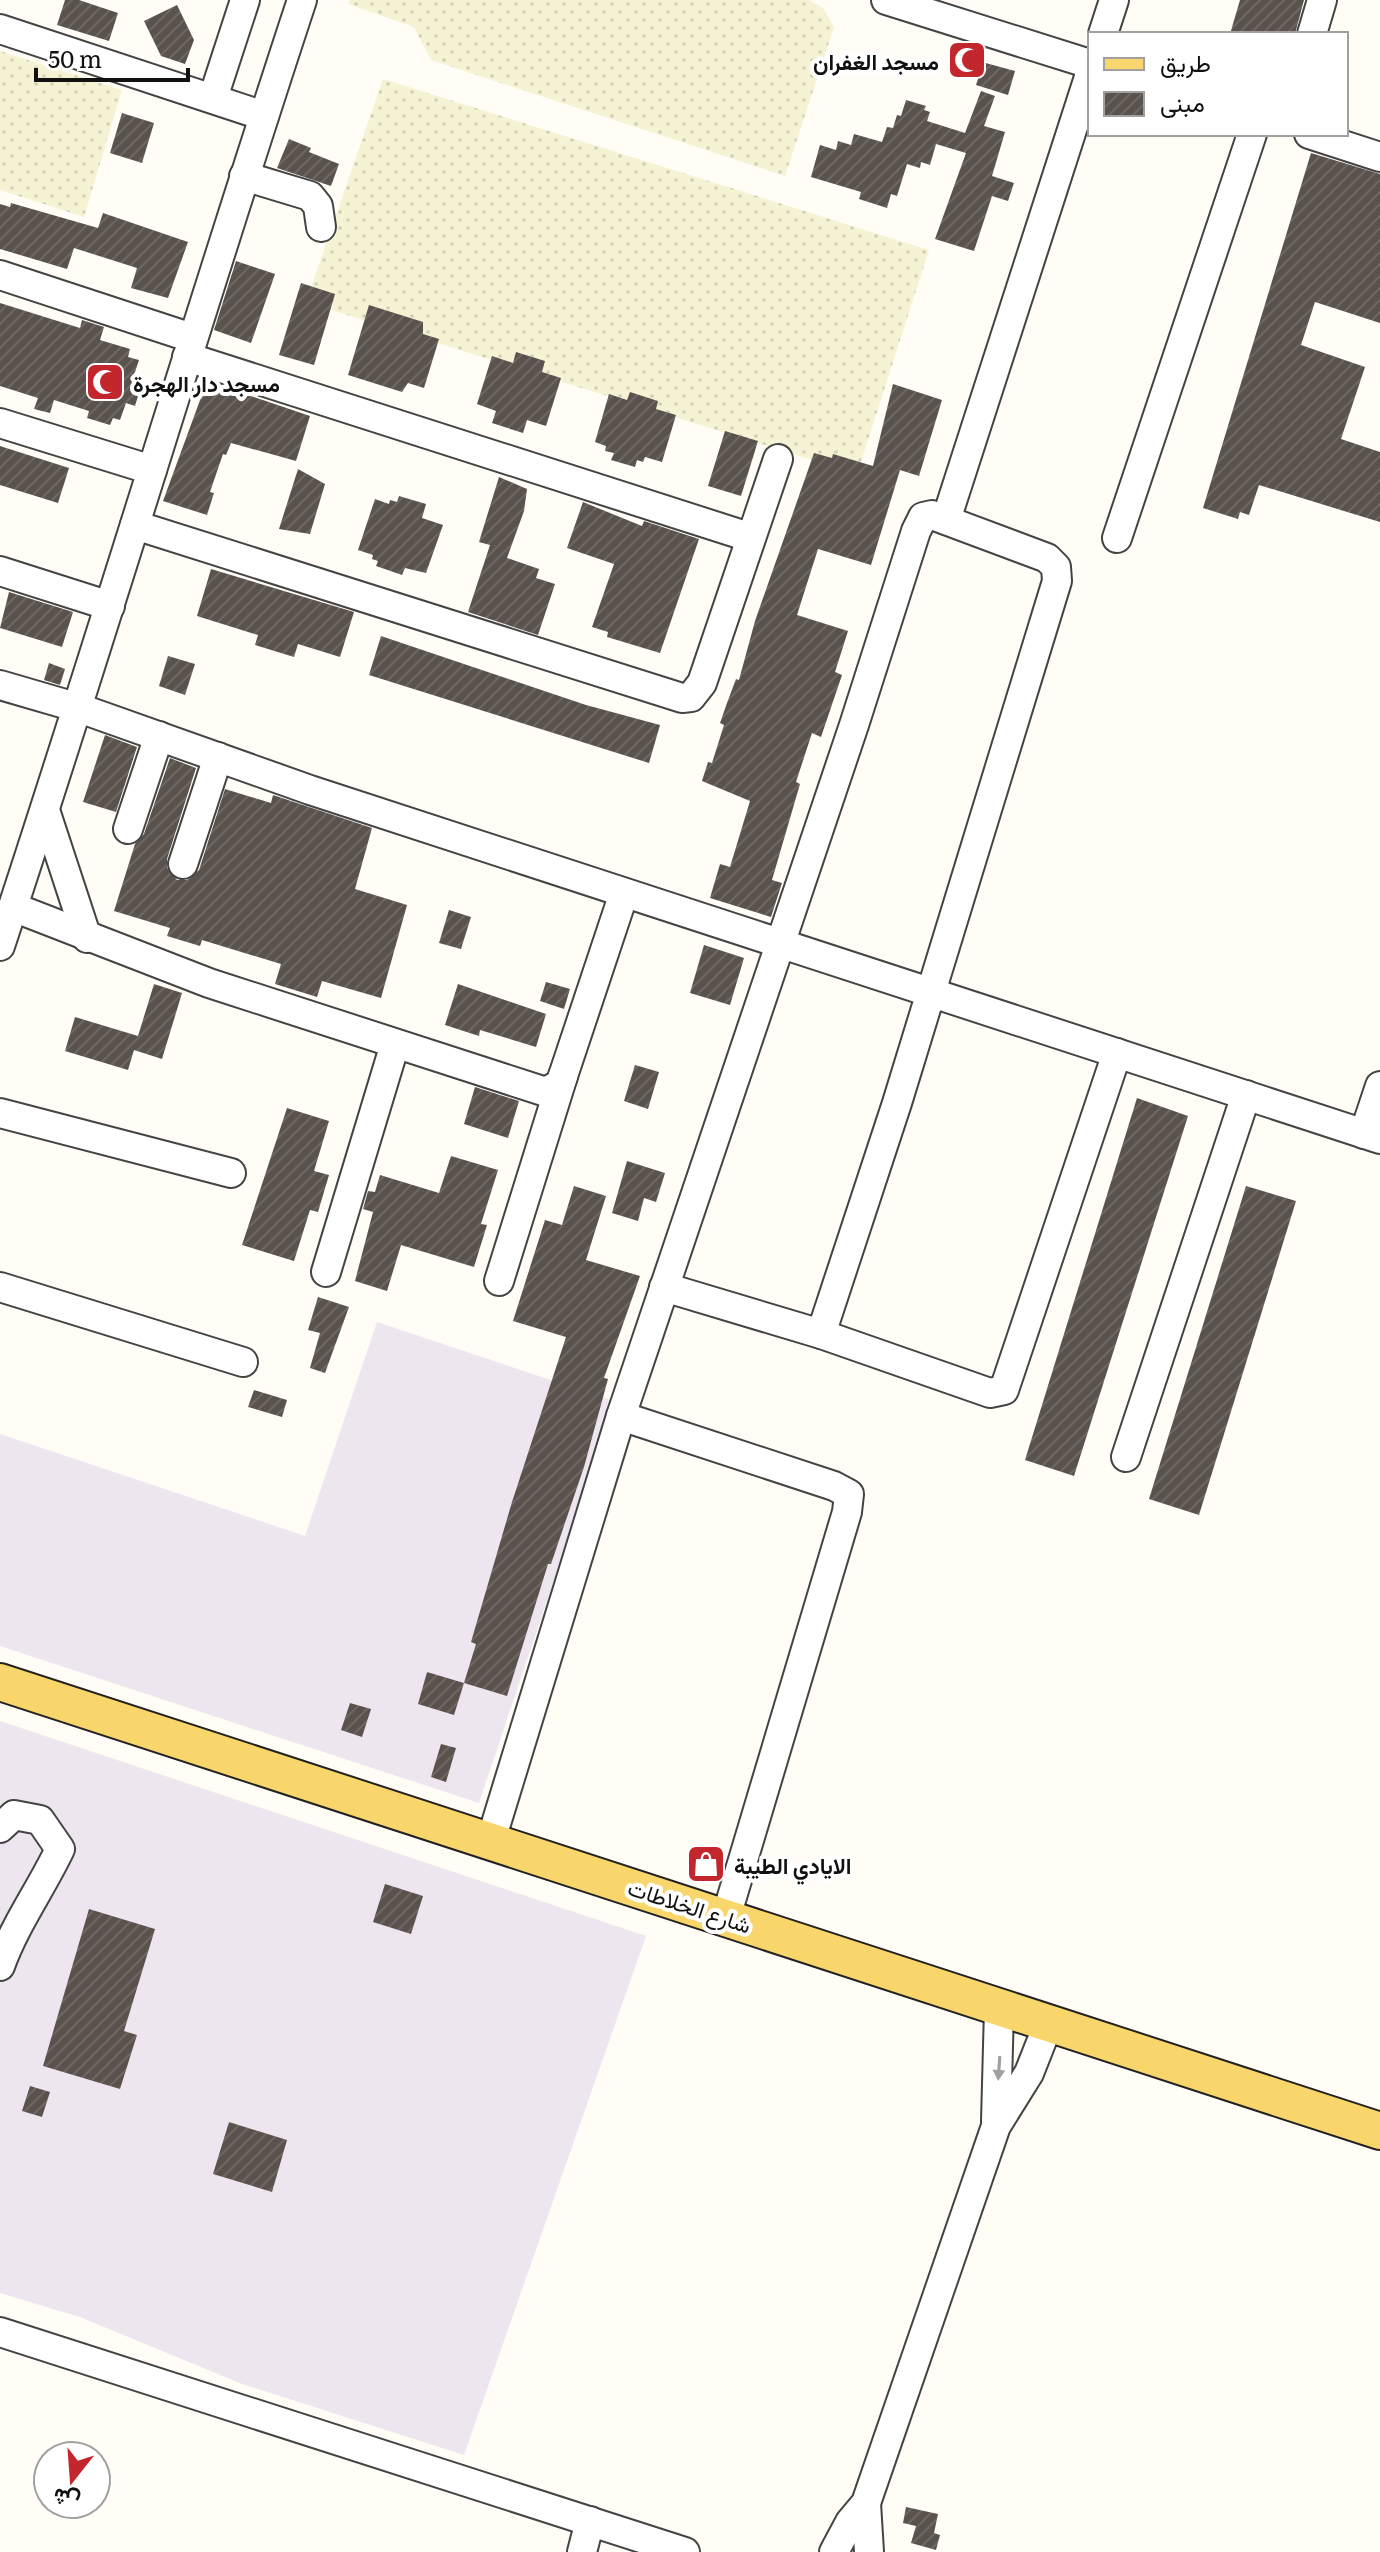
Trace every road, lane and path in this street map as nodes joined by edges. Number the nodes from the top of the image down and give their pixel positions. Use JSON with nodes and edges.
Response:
{"nodes":[{"id":1,"x":245,"y":0,"type":"edge"},
{"id":2,"x":302,"y":0,"type":"edge"},
{"id":3,"x":1114,"y":0,"type":"edge"},
{"id":4,"x":1322,"y":0,"type":"edge"},
{"id":5,"x":903,"y":3,"type":"edge"},
{"id":6,"x":0,"y":29,"type":"edge"},
{"id":7,"x":1104,"y":32,"type":"edge"},
{"id":8,"x":1313,"y":32,"type":"edge"},
{"id":9,"x":1088,"y":63,"type":"edge"},
{"id":10,"x":1088,"y":80,"type":"edge"},
{"id":11,"x":213,"y":98,"type":"junction"},
{"id":12,"x":264,"y":116,"type":"junction"},
{"id":13,"x":1251,"y":136,"type":"edge"},
{"id":14,"x":1315,"y":136,"type":"edge"},
{"id":15,"x":1380,"y":157,"type":"edge"},
{"id":16,"x":244,"y":176,"type":"junction"},
{"id":17,"x":321,"y":227,"type":"dead end"},
{"id":18,"x":0,"y":275,"type":"edge"},
{"id":19,"x":190,"y":347,"type":"junction"},
{"id":20,"x":0,"y":423,"type":"edge"},
{"id":21,"x":778,"y":459,"type":"dead end"},
{"id":22,"x":152,"y":470,"type":"junction"},
{"id":23,"x":946,"y":520,"type":"junction"},
{"id":24,"x":135,"y":525,"type":"junction"},
{"id":25,"x":749,"y":537,"type":"junction"},
{"id":26,"x":1117,"y":538,"type":"dead end"},
{"id":27,"x":0,"y":571,"type":"edge"},
{"id":28,"x":110,"y":606,"type":"junction"},
{"id":29,"x":0,"y":685,"type":"edge"},
{"id":30,"x":79,"y":708,"type":"junction"},
{"id":31,"x":159,"y":736,"type":"junction"},
{"id":32,"x":218,"y":757,"type":"junction"},
{"id":33,"x":45,"y":810,"type":"junction"},
{"id":34,"x":128,"y":829,"type":"dead end"},
{"id":35,"x":183,"y":864,"type":"dead end"},
{"id":36,"x":624,"y":893,"type":"junction"},
{"id":37,"x":13,"y":907,"type":"junction"},
{"id":38,"x":87,"y":938,"type":"junction"},
{"id":39,"x":780,"y":943,"type":"junction"},
{"id":40,"x":0,"y":946,"type":"edge"},
{"id":41,"x":928,"y":991,"type":"junction"},
{"id":42,"x":395,"y":1044,"type":"junction"},
{"id":43,"x":1117,"y":1053,"type":"junction"},
{"id":44,"x":563,"y":1076,"type":"junction"},
{"id":45,"x":1380,"y":1086,"type":"edge"},
{"id":46,"x":1246,"y":1095,"type":"junction"},
{"id":47,"x":0,"y":1113,"type":"edge"},
{"id":48,"x":1372,"y":1136,"type":"edge"},
{"id":49,"x":231,"y":1173,"type":"dead end"},
{"id":50,"x":326,"y":1272,"type":"dead end"},
{"id":51,"x":499,"y":1281,"type":"dead end"},
{"id":52,"x":0,"y":1287,"type":"edge"},
{"id":53,"x":664,"y":1287,"type":"junction"},
{"id":54,"x":821,"y":1334,"type":"junction"},
{"id":55,"x":243,"y":1362,"type":"dead end"},
{"id":56,"x":621,"y":1416,"type":"junction"},
{"id":57,"x":1126,"y":1457,"type":"dead end"},
{"id":58,"x":0,"y":1682,"type":"edge"},
{"id":59,"x":0,"y":1828,"type":"edge"},
{"id":60,"x":491,"y":1840,"type":"junction"},
{"id":61,"x":726,"y":1917,"type":"junction"},
{"id":62,"x":6,"y":1928,"type":"edge"},
{"id":63,"x":0,"y":1966,"type":"edge"},
{"id":64,"x":999,"y":2009,"type":"junction"},
{"id":65,"x":1048,"y":2025,"type":"junction"},
{"id":66,"x":996,"y":2126,"type":"junction"},
{"id":67,"x":1380,"y":2131,"type":"edge"},
{"id":68,"x":0,"y":2332,"type":"edge"},
{"id":69,"x":866,"y":2503,"type":"junction"},
{"id":70,"x":590,"y":2521,"type":"junction"},
{"id":71,"x":582,"y":2552,"type":"edge"},
{"id":72,"x":685,"y":2552,"type":"edge"},
{"id":73,"x":834,"y":2552,"type":"edge"},
{"id":74,"x":869,"y":2552,"type":"edge"}],
"edges":[{"from":1,"to":11,"type":"street"},
{"from":2,"to":12,"type":"street"},
{"from":3,"to":7,"type":"street"},
{"from":4,"to":8,"type":"street"},
{"from":5,"to":9,"type":"street"},
{"from":6,"to":11,"type":"street"},
{"from":10,"to":23,"type":"street"},
{"from":11,"to":12,"type":"street"},
{"from":12,"to":16,"type":"street"},
{"from":13,"to":26,"type":"street"},
{"from":14,"to":15,"type":"street"},
{"from":16,"to":17,"type":"street"},
{"from":16,"to":19,"type":"street"},
{"from":18,"to":19,"type":"street"},
{"from":19,"to":22,"type":"street"},
{"from":19,"to":25,"type":"street"},
{"from":20,"to":22,"type":"street"},
{"from":21,"to":25,"type":"street"},
{"from":22,"to":24,"type":"street"},
{"from":23,"to":39,"type":"street"},
{"from":23,"to":41,"type":"street"},
{"from":24,"to":25,"type":"street"},
{"from":24,"to":28,"type":"street"},
{"from":27,"to":28,"type":"street"},
{"from":28,"to":30,"type":"street"},
{"from":29,"to":30,"type":"street"},
{"from":30,"to":31,"type":"street"},
{"from":30,"to":33,"type":"street"},
{"from":31,"to":32,"type":"street"},
{"from":31,"to":34,"type":"street"},
{"from":32,"to":35,"type":"street"},
{"from":32,"to":36,"type":"street"},
{"from":33,"to":37,"type":"street"},
{"from":33,"to":38,"type":"street"},
{"from":36,"to":39,"type":"street"},
{"from":36,"to":44,"type":"street"},
{"from":37,"to":38,"type":"street"},
{"from":37,"to":40,"type":"street"},
{"from":38,"to":42,"type":"street"},
{"from":39,"to":41,"type":"street"},
{"from":39,"to":53,"type":"street"},
{"from":41,"to":43,"type":"street"},
{"from":41,"to":54,"type":"street"},
{"from":42,"to":44,"type":"street"},
{"from":42,"to":50,"type":"street"},
{"from":43,"to":46,"type":"street"},
{"from":43,"to":54,"type":"street"},
{"from":44,"to":51,"type":"street"},
{"from":45,"to":48,"type":"street"},
{"from":46,"to":48,"type":"street"},
{"from":46,"to":57,"type":"street"},
{"from":47,"to":49,"type":"street"},
{"from":52,"to":55,"type":"street"},
{"from":53,"to":54,"type":"street"},
{"from":53,"to":56,"type":"street"},
{"from":56,"to":60,"type":"street"},
{"from":56,"to":61,"type":"street"},
{"from":58,"to":60,"type":"main road","name":"شارع الخلاطات"},
{"from":59,"to":62,"type":"street"},
{"from":60,"to":61,"type":"main road","name":"شارع الخلاطات"},
{"from":61,"to":64,"type":"main road","name":"شارع الخلاطات"},
{"from":62,"to":63,"type":"street"},
{"from":64,"to":65,"type":"main road","name":"شارع الخلاطات"},
{"from":64,"to":66,"type":"street","one_way":true},
{"from":65,"to":66,"type":"street"},
{"from":65,"to":67,"type":"main road","name":"شارع الخلاطات"},
{"from":66,"to":69,"type":"street"},
{"from":68,"to":70,"type":"street"},
{"from":69,"to":73,"type":"street"},
{"from":69,"to":74,"type":"street"},
{"from":70,"to":71,"type":"street"},
{"from":70,"to":72,"type":"street"}]}
